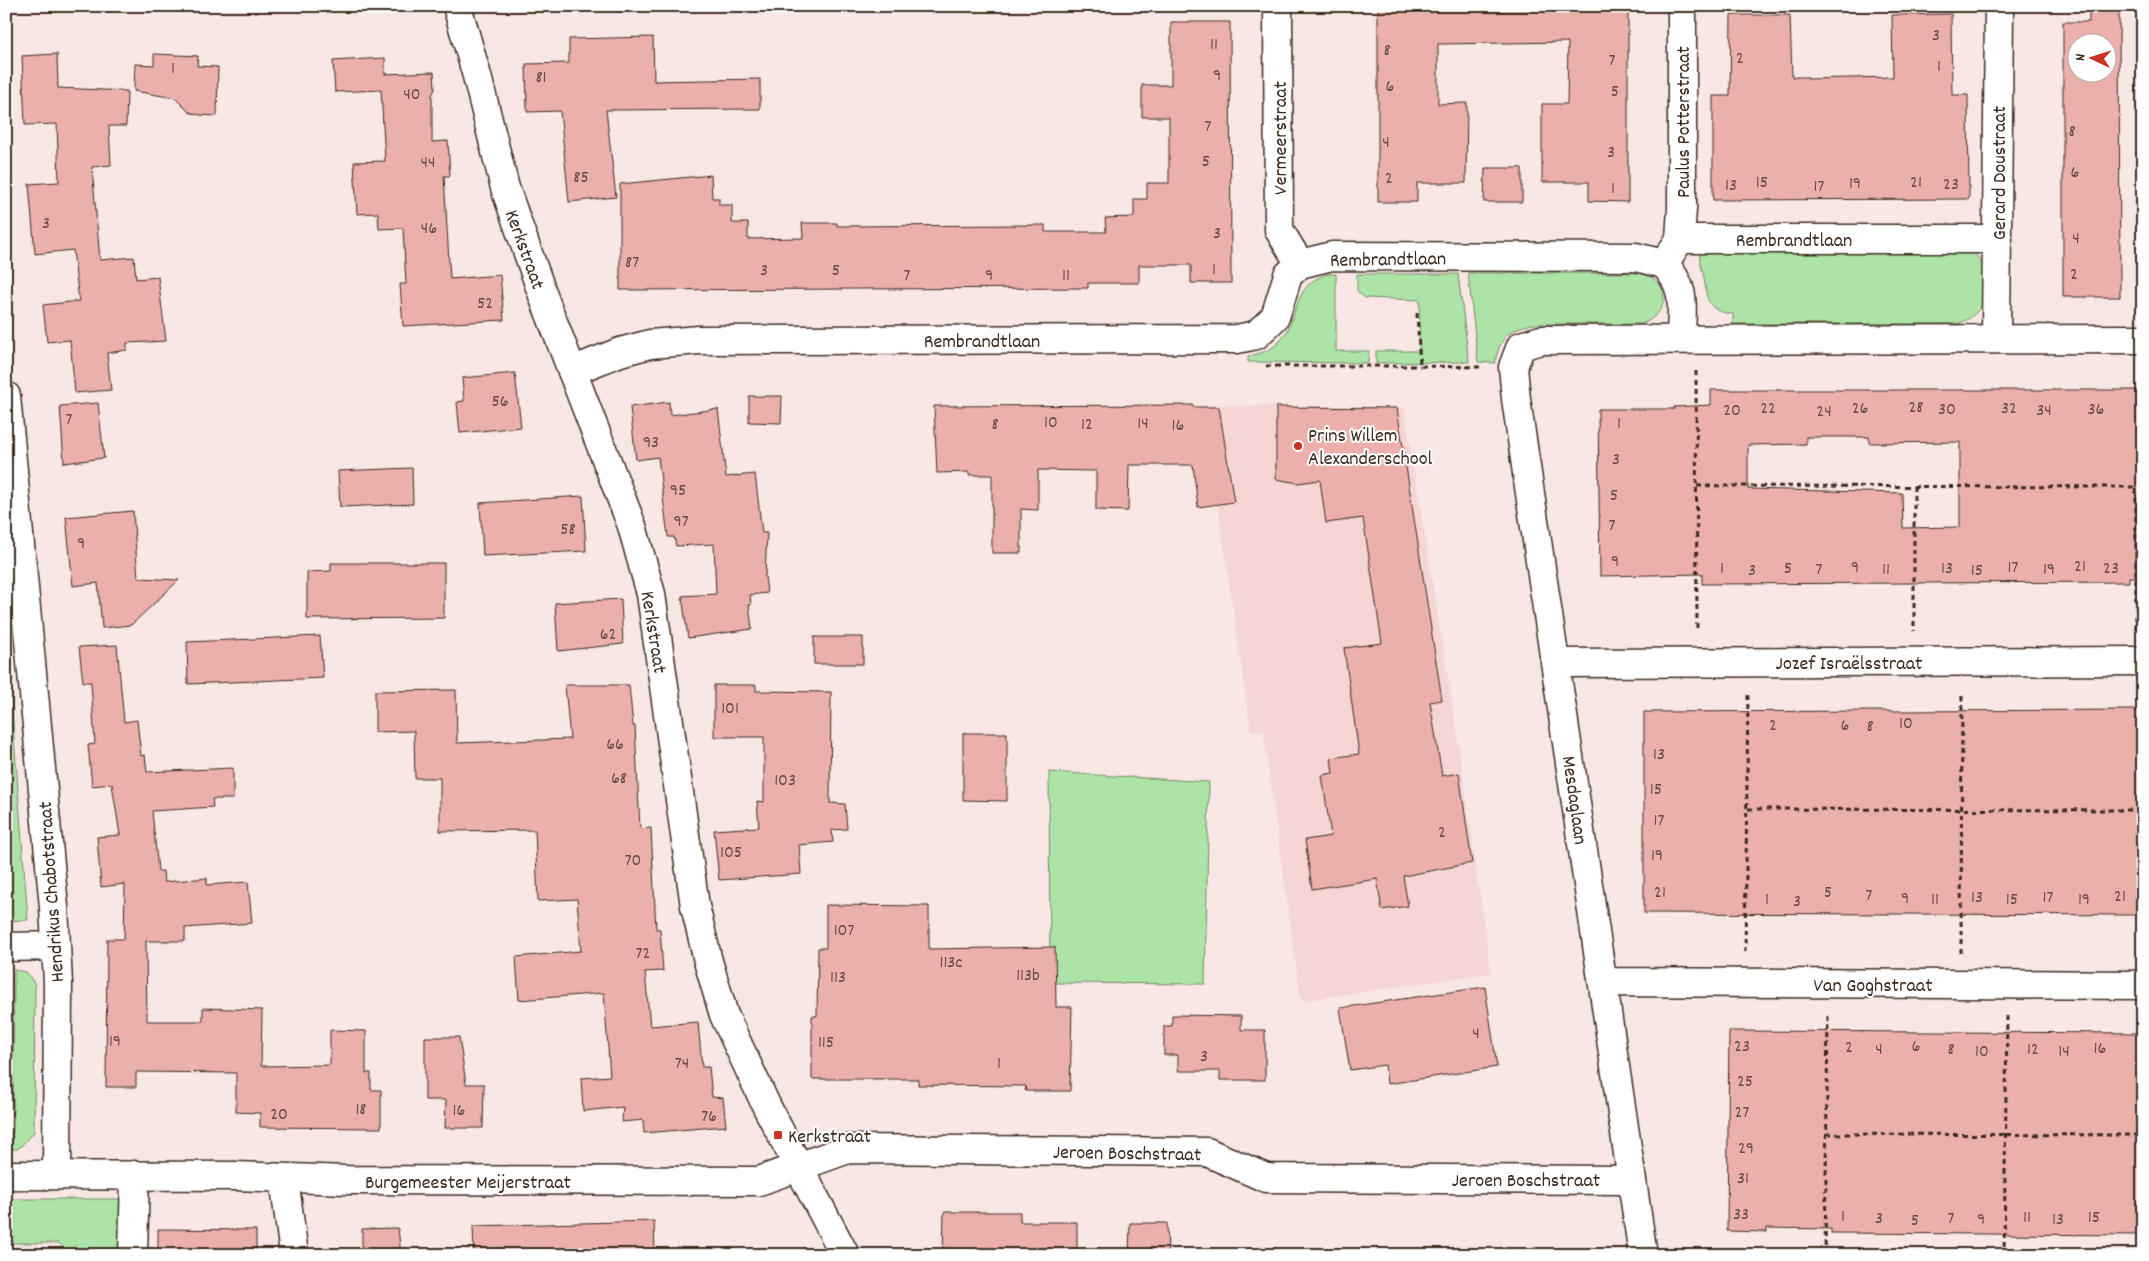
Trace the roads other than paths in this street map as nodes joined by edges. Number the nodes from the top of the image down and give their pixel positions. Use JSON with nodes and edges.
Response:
{"nodes":[{"id":1,"x":456,"y":6,"type":"edge"},
{"id":2,"x":1278,"y":6,"type":"edge"},
{"id":3,"x":1682,"y":6,"type":"edge"},
{"id":4,"x":1999,"y":6,"type":"edge"},
{"id":5,"x":1680,"y":239,"type":"junction"},
{"id":6,"x":1998,"y":239,"type":"junction"},
{"id":7,"x":1300,"y":264,"type":"junction"},
{"id":8,"x":1664,"y":264,"type":"junction"},
{"id":9,"x":1688,"y":339,"type":"junction"},
{"id":10,"x":1996,"y":339,"type":"junction"},
{"id":11,"x":2143,"y":339,"type":"edge"},
{"id":12,"x":572,"y":371,"type":"junction"},
{"id":13,"x":6,"y":396,"type":"edge"},
{"id":14,"x":16,"y":611,"type":"edge"},
{"id":15,"x":2139,"y":661,"type":"edge"},
{"id":16,"x":1556,"y":663,"type":"junction"},
{"id":17,"x":6,"y":946,"type":"edge"},
{"id":18,"x":56,"y":946,"type":"junction"},
{"id":19,"x":1603,"y":982,"type":"junction"},
{"id":20,"x":2143,"y":985,"type":"edge"},
{"id":21,"x":799,"y":1167,"type":"junction"},
{"id":22,"x":6,"y":1175,"type":"edge"},
{"id":23,"x":57,"y":1175,"type":"junction"},
{"id":24,"x":135,"y":1175,"type":"junction"},
{"id":25,"x":284,"y":1178,"type":"junction"},
{"id":26,"x":1632,"y":1180,"type":"junction"},
{"id":27,"x":133,"y":1255,"type":"edge"},
{"id":28,"x":294,"y":1255,"type":"edge"},
{"id":29,"x":845,"y":1255,"type":"edge"},
{"id":30,"x":1643,"y":1255,"type":"edge"}],
"edges":[{"from":1,"to":12,"type":"street","name":"Kerkstraat"},
{"from":2,"to":7,"type":"street","name":"Vermeerstraat"},
{"from":3,"to":5,"type":"street","name":"Paulus Potterstraat"},
{"from":4,"to":6,"type":"street","name":"Gerard Doustraat"},
{"from":5,"to":6,"type":"street","name":"Rembrandtlaan"},
{"from":5,"to":8,"type":"street"},
{"from":6,"to":10,"type":"street","name":"Gerard Doustraat"},
{"from":7,"to":8,"type":"street","name":"Rembrandtlaan"},
{"from":7,"to":12,"type":"street","name":"Rembrandtlaan"},
{"from":8,"to":9,"type":"street"},
{"from":9,"to":10,"type":"street"},
{"from":9,"to":16,"type":"street","name":"Mesdaglaan"},
{"from":10,"to":11,"type":"street"},
{"from":12,"to":21,"type":"street","name":"Kerkstraat"},
{"from":13,"to":14,"type":"street","name":"Hendrikus Chabotstraat"},
{"from":14,"to":18,"type":"street","name":"Hendrikus Chabotstraat"},
{"from":15,"to":16,"type":"street","name":"Jozef Israëlsstraat"},
{"from":16,"to":19,"type":"street","name":"Mesdaglaan"},
{"from":17,"to":18,"type":"street"},
{"from":18,"to":23,"type":"street","name":"Hendrikus Chabotstraat"},
{"from":19,"to":20,"type":"street","name":"Van Goghstraat"},
{"from":19,"to":26,"type":"street","name":"Mesdaglaan"},
{"from":21,"to":25,"type":"street","name":"Burgemeester Meijerstraat"},
{"from":21,"to":26,"type":"street","name":"Jeroen Boschstraat"},
{"from":21,"to":29,"type":"street","name":"Kerkstraat"},
{"from":22,"to":23,"type":"street","name":"Burgemeester Meijerstraat"},
{"from":23,"to":24,"type":"street","name":"Burgemeester Meijerstraat"},
{"from":24,"to":25,"type":"street","name":"Burgemeester Meijerstraat"},
{"from":24,"to":27,"type":"street"},
{"from":25,"to":28,"type":"street"},
{"from":26,"to":30,"type":"street","name":"Mesdaglaan"}]}
